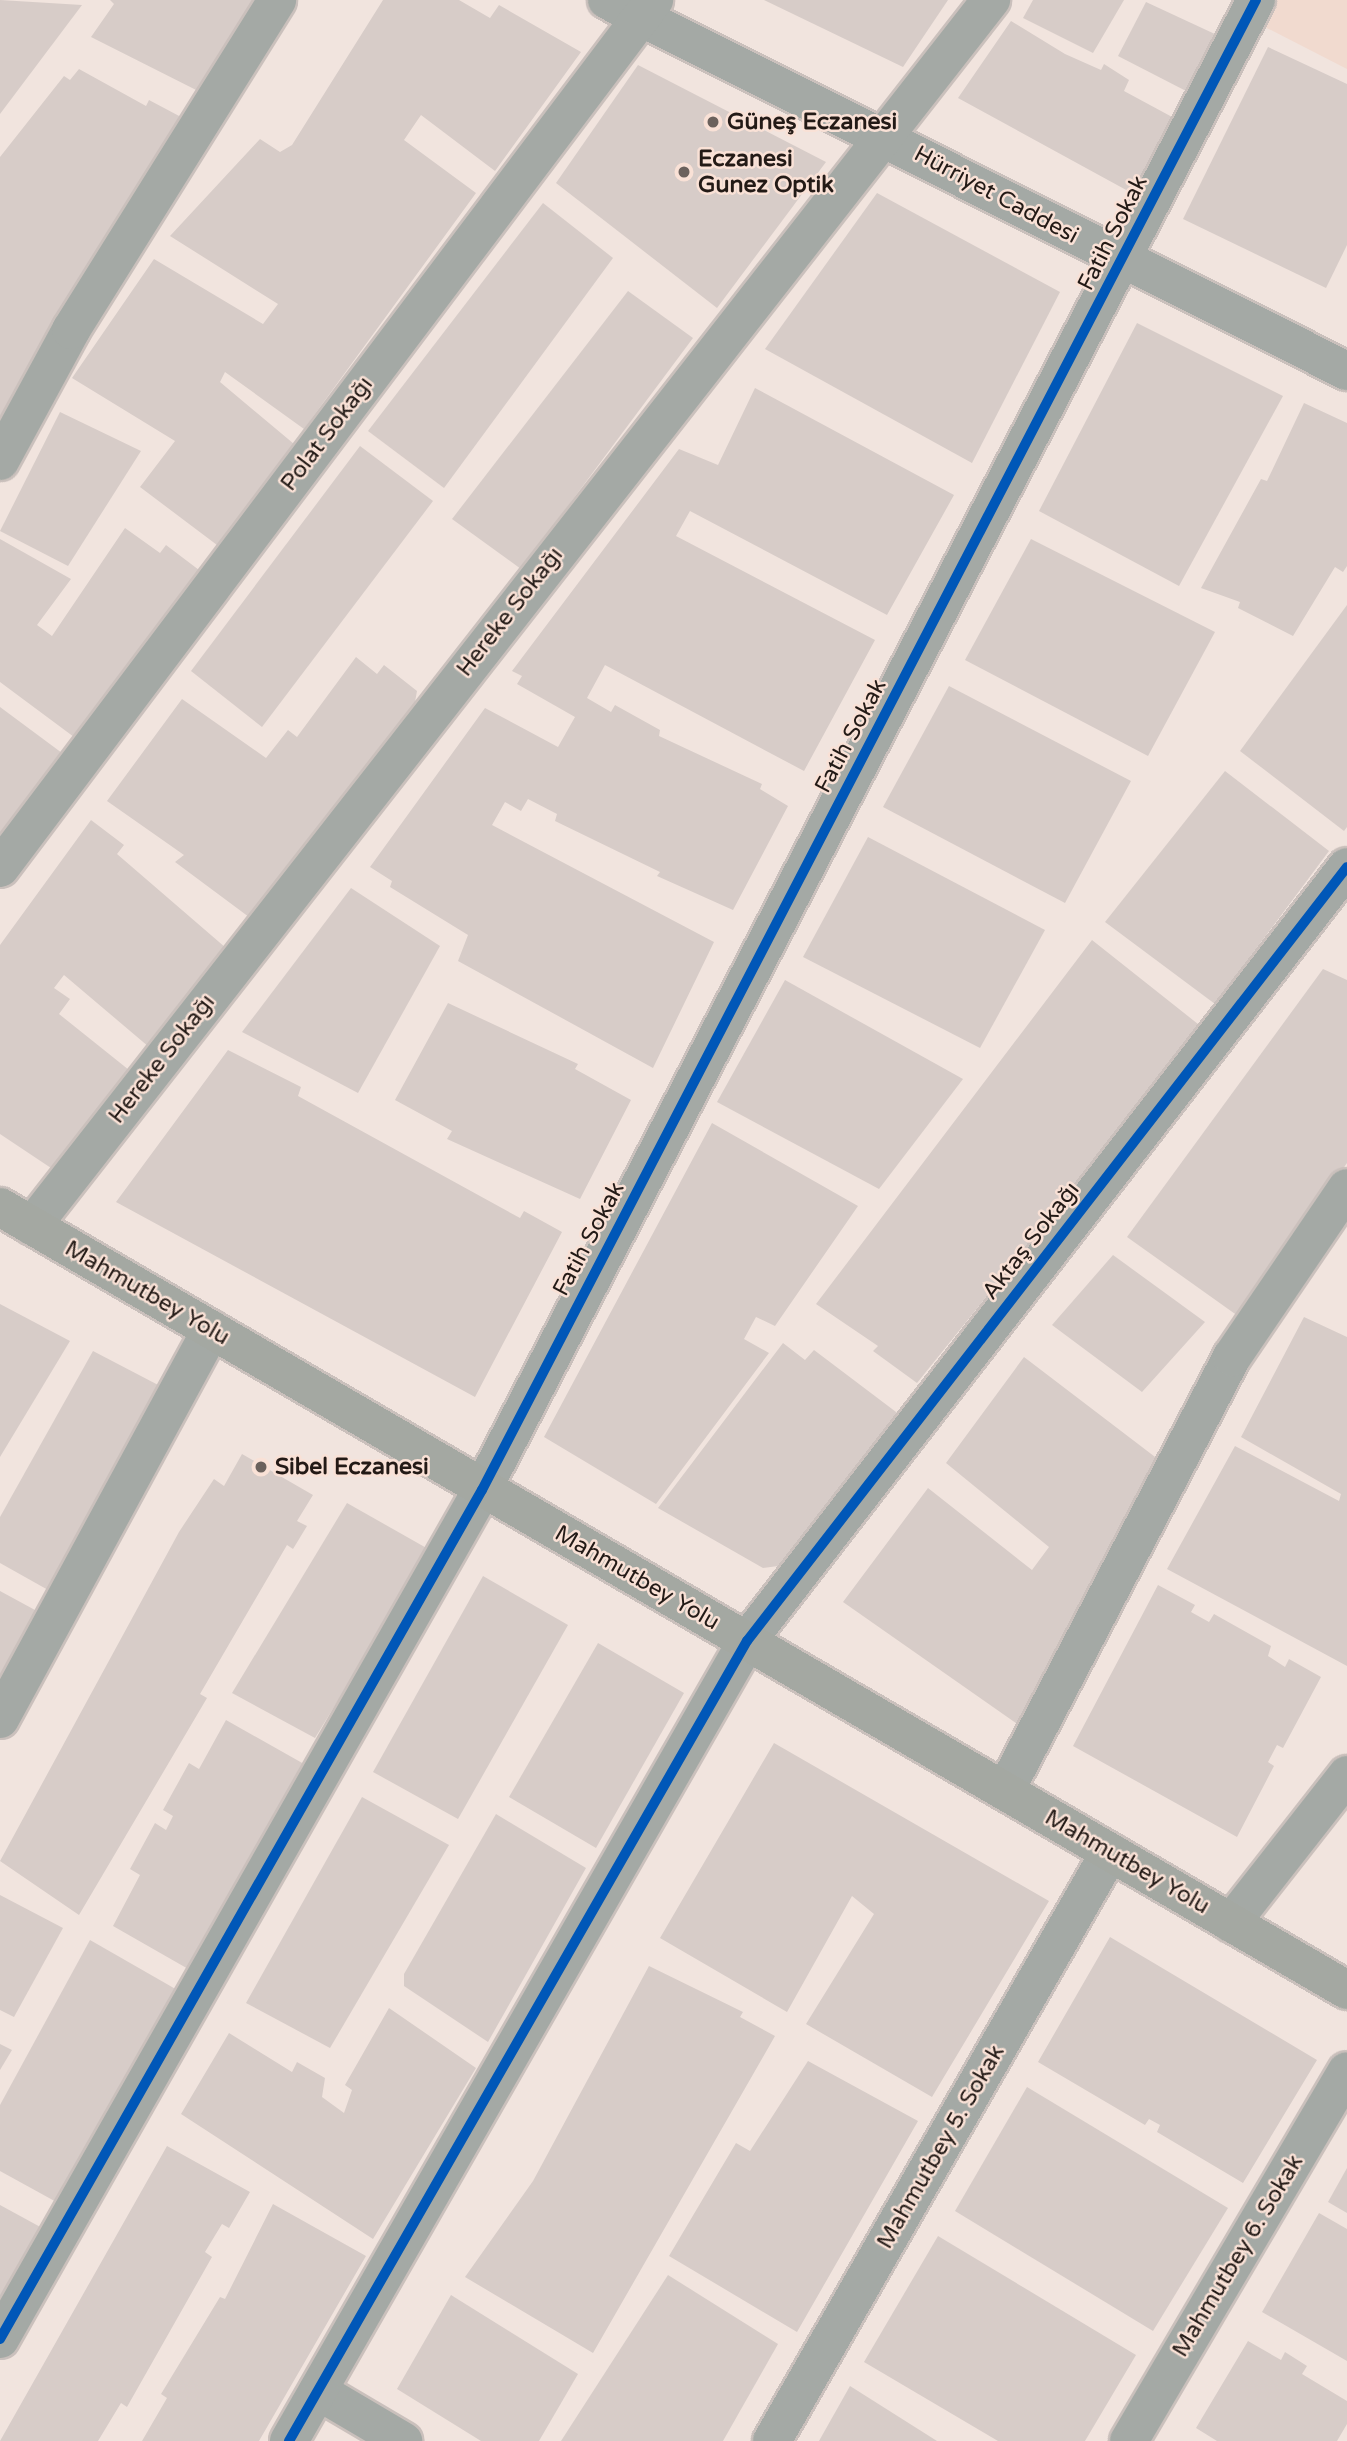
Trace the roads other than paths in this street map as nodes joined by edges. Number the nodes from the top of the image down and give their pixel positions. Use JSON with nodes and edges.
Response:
{"nodes":[{"id":1,"x":277,"y":0,"type":"edge"},
{"id":2,"x":607,"y":0,"type":"edge"},
{"id":3,"x":991,"y":0,"type":"edge"},
{"id":4,"x":1256,"y":0,"type":"edge"},
{"id":5,"x":647,"y":9,"type":"edge"},
{"id":6,"x":883,"y":135,"type":"junction"},
{"id":7,"x":1122,"y":261,"type":"junction"},
{"id":8,"x":1347,"y":371,"type":"edge"},
{"id":9,"x":0,"y":461,"type":"edge"},
{"id":10,"x":1347,"y":867,"type":"edge"},
{"id":11,"x":0,"y":869,"type":"edge"},
{"id":12,"x":1347,"y":1188,"type":"edge"},
{"id":13,"x":16,"y":1217,"type":"edge"},
{"id":14,"x":211,"y":1330,"type":"junction"},
{"id":15,"x":482,"y":1490,"type":"junction"},
{"id":16,"x":747,"y":1641,"type":"junction"},
{"id":17,"x":0,"y":1719,"type":"edge"},
{"id":18,"x":1347,"y":1775,"type":"edge"},
{"id":19,"x":1005,"y":1791,"type":"junction"},
{"id":20,"x":1110,"y":1852,"type":"junction"},
{"id":21,"x":1231,"y":1923,"type":"junction"},
{"id":22,"x":1347,"y":1990,"type":"edge"},
{"id":23,"x":1347,"y":2071,"type":"edge"},
{"id":24,"x":0,"y":2339,"type":"edge"},
{"id":25,"x":318,"y":2391,"type":"junction"},
{"id":26,"x":289,"y":2441,"type":"edge"},
{"id":27,"x":403,"y":2441,"type":"edge"},
{"id":28,"x":772,"y":2441,"type":"edge"},
{"id":29,"x":1129,"y":2441,"type":"edge"}],
"edges":[{"from":1,"to":9,"type":"street"},
{"from":2,"to":5,"type":"street","name":"Hürriyet Caddesi"},
{"from":3,"to":6,"type":"street","name":"Hereke Sokağı"},
{"from":4,"to":7,"type":"street","name":"Fatih Sokak"},
{"from":5,"to":6,"type":"street","name":"Hürriyet Caddesi"},
{"from":5,"to":11,"type":"street","name":"Polat Sokağı"},
{"from":6,"to":7,"type":"street","name":"Hürriyet Caddesi"},
{"from":6,"to":13,"type":"street","name":"Hereke Sokağı"},
{"from":7,"to":8,"type":"street","name":"Hürriyet Caddesi"},
{"from":7,"to":15,"type":"street","name":"Fatih Sokak"},
{"from":10,"to":16,"type":"street","name":"Aktaş Sokağı"},
{"from":12,"to":19,"type":"street"},
{"from":13,"to":14,"type":"main road","name":"Mahmutbey Yolu"},
{"from":14,"to":15,"type":"main road","name":"Mahmutbey Yolu"},
{"from":14,"to":17,"type":"street"},
{"from":15,"to":16,"type":"main road","name":"Mahmutbey Yolu"},
{"from":15,"to":24,"type":"street","name":"Fatih Sokak"},
{"from":16,"to":19,"type":"main road","name":"Mahmutbey Yolu"},
{"from":16,"to":25,"type":"street","name":"Aktaş Sokağı"},
{"from":18,"to":21,"type":"street"},
{"from":19,"to":20,"type":"main road","name":"Mahmutbey Yolu"},
{"from":20,"to":21,"type":"main road","name":"Mahmutbey Yolu"},
{"from":20,"to":28,"type":"street","name":"Mahmutbey 5. Sokak"},
{"from":21,"to":22,"type":"main road","name":"Mahmutbey Yolu"},
{"from":23,"to":29,"type":"street","name":"Mahmutbey 6. Sokak"},
{"from":25,"to":26,"type":"street","name":"Aktaş Sokağı"},
{"from":25,"to":27,"type":"street"}]}
